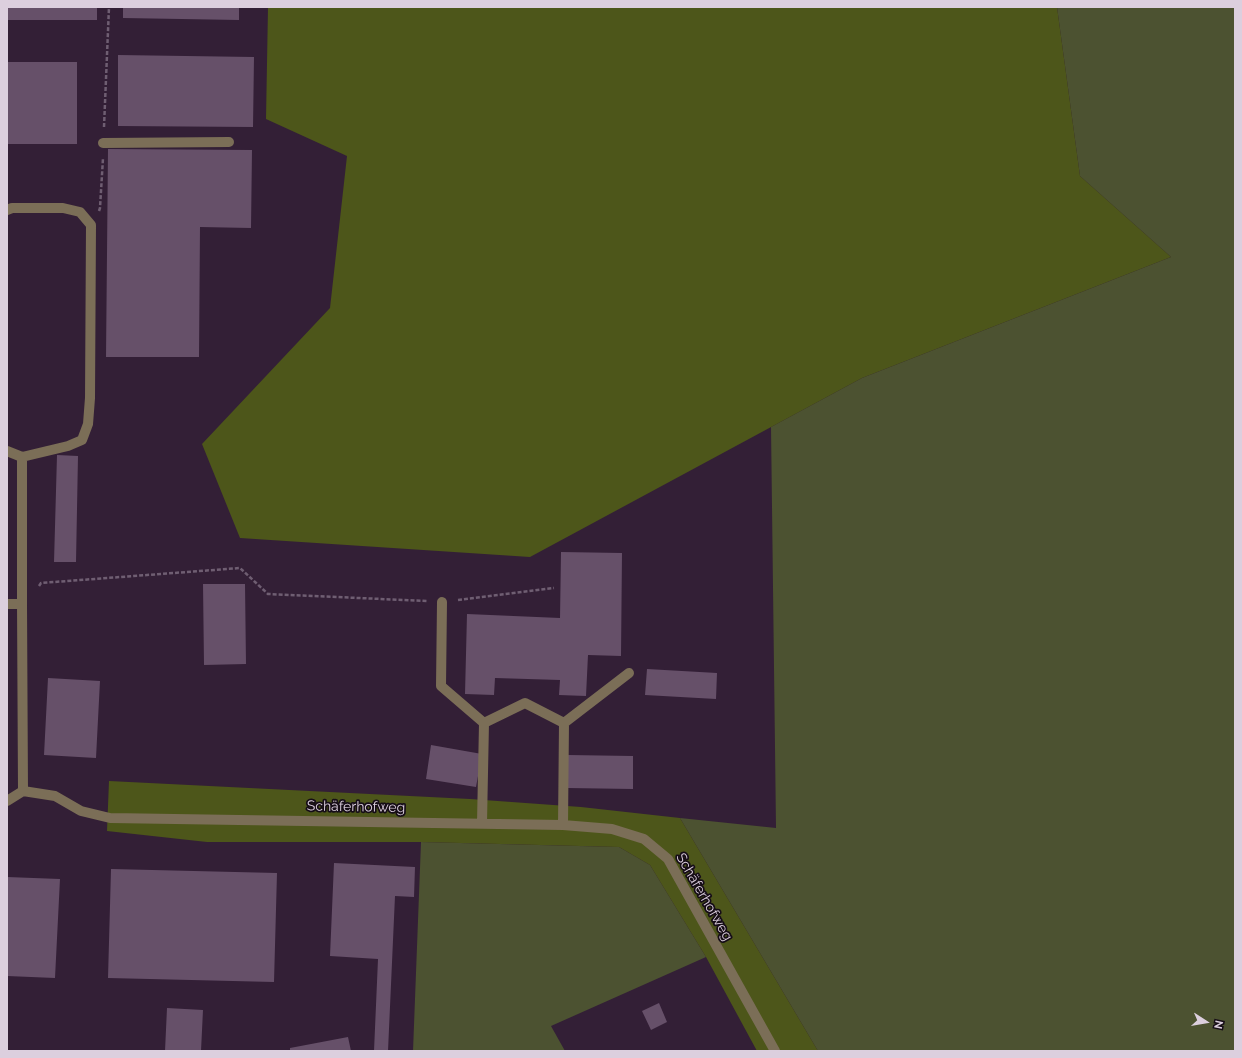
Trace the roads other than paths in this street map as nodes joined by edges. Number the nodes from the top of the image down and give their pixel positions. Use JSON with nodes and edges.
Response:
{"nodes":[{"id":1,"x":229,"y":142,"type":"dead end"},
{"id":2,"x":103,"y":143,"type":"road end"},
{"id":3,"x":7,"y":210,"type":"edge"},
{"id":4,"x":7,"y":451,"type":"edge"},
{"id":5,"x":22,"y":457,"type":"junction"},
{"id":6,"x":442,"y":602,"type":"road end"},
{"id":7,"x":7,"y":604,"type":"edge"},
{"id":8,"x":22,"y":604,"type":"junction"},
{"id":9,"x":629,"y":673,"type":"dead end"},
{"id":10,"x":484,"y":723,"type":"junction"},
{"id":11,"x":564,"y":723,"type":"junction"},
{"id":12,"x":23,"y":791,"type":"junction"},
{"id":13,"x":7,"y":801,"type":"edge"},
{"id":14,"x":482,"y":823,"type":"junction"},
{"id":15,"x":563,"y":825,"type":"junction"},
{"id":16,"x":775,"y":1051,"type":"edge"}],
"edges":[{"from":1,"to":2,"type":"street"},
{"from":3,"to":5,"type":"street"},
{"from":4,"to":5,"type":"street"},
{"from":5,"to":8,"type":"street"},
{"from":6,"to":10,"type":"street"},
{"from":7,"to":8,"type":"street"},
{"from":8,"to":12,"type":"street"},
{"from":9,"to":11,"type":"street"},
{"from":10,"to":11,"type":"street"},
{"from":10,"to":14,"type":"street"},
{"from":11,"to":15,"type":"street"},
{"from":12,"to":13,"type":"street"},
{"from":12,"to":14,"type":"street","name":"Schäferhofweg"},
{"from":14,"to":15,"type":"street","name":"Schäferhofweg"},
{"from":15,"to":16,"type":"street","name":"Schäferhofweg"}]}
